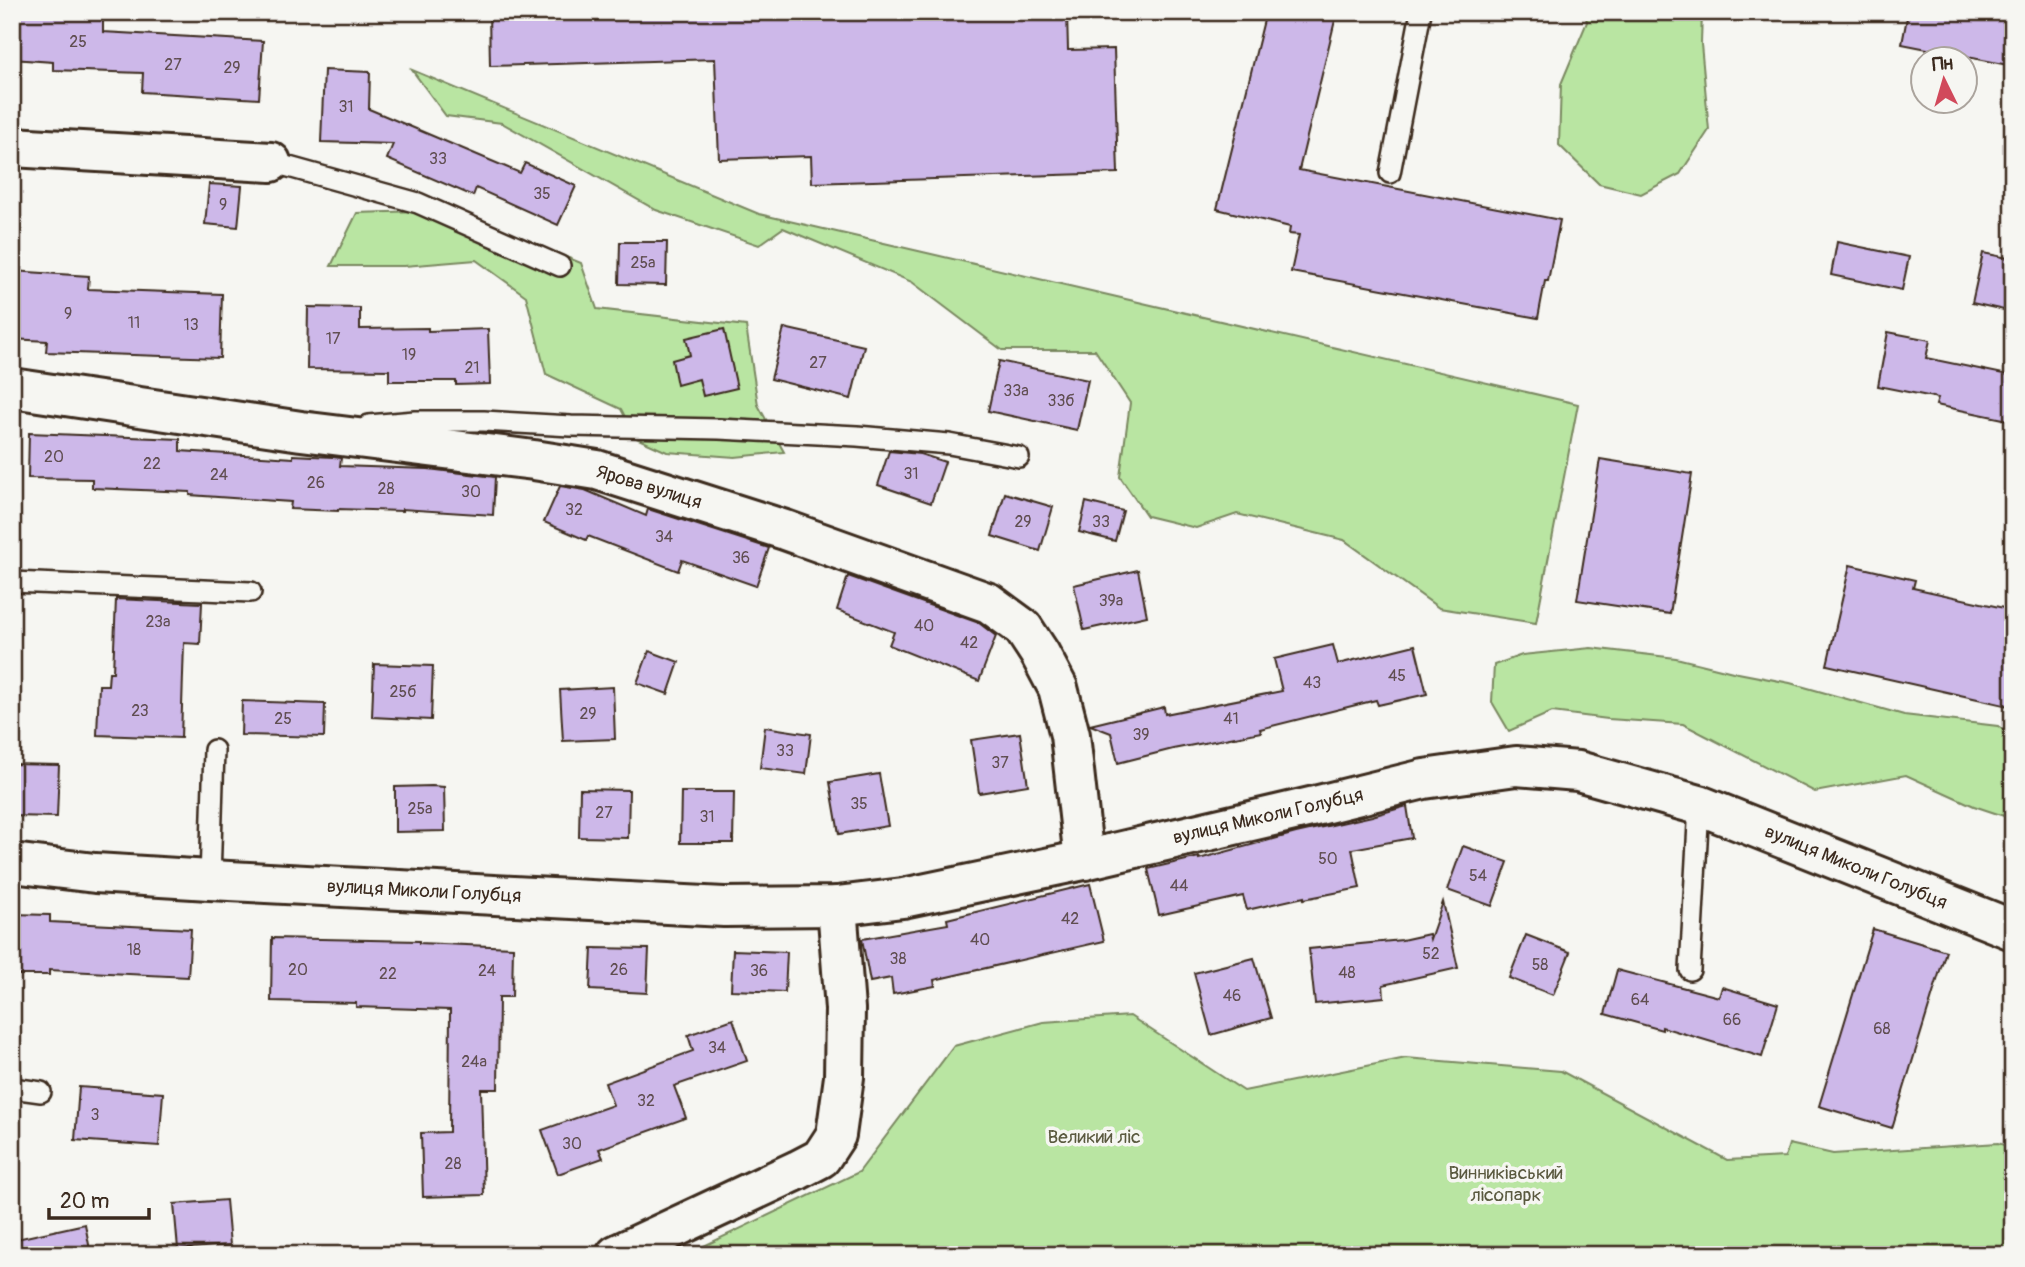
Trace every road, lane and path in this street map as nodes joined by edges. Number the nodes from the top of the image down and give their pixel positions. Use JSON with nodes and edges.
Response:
{"nodes":[{"id":1,"x":1421,"y":12,"type":"edge"},
{"id":2,"x":12,"y":147,"type":"edge"},
{"id":3,"x":271,"y":162,"type":"joint"},
{"id":4,"x":1390,"y":173,"type":"dead end"},
{"id":5,"x":559,"y":266,"type":"dead end"},
{"id":6,"x":12,"y":388,"type":"edge"},
{"id":7,"x":302,"y":431,"type":"junction"},
{"id":8,"x":1019,"y":457,"type":"dead end"},
{"id":9,"x":12,"y":582,"type":"edge"},
{"id":10,"x":251,"y":592,"type":"dead end"},
{"id":11,"x":214,"y":750,"type":"dead end"},
{"id":12,"x":1699,"y":805,"type":"junction"},
{"id":13,"x":1084,"y":860,"type":"junction"},
{"id":14,"x":12,"y":863,"type":"edge"},
{"id":15,"x":210,"y":880,"type":"junction"},
{"id":16,"x":837,"y":906,"type":"junction"},
{"id":17,"x":2013,"y":930,"type":"edge"},
{"id":18,"x":1690,"y":970,"type":"dead end"},
{"id":19,"x":12,"y":1088,"type":"edge"},
{"id":20,"x":41,"y":1092,"type":"dead end"},
{"id":21,"x":616,"y":1255,"type":"edge"}],
"edges":[{"from":1,"to":4,"type":"lane"},
{"from":2,"to":3,"type":"street"},
{"from":3,"to":5,"type":"lane"},
{"from":6,"to":7,"type":"street","name":"Ярова вулиця"},
{"from":7,"to":8,"type":"lane"},
{"from":7,"to":13,"type":"street","name":"Ярова вулиця"},
{"from":9,"to":10,"type":"lane"},
{"from":11,"to":15,"type":"lane"},
{"from":12,"to":13,"type":"street","name":"вулиця Миколи Голубця"},
{"from":12,"to":17,"type":"street","name":"вулиця Миколи Голубця"},
{"from":12,"to":18,"type":"lane"},
{"from":13,"to":16,"type":"street","name":"вулиця Миколи Голубця"},
{"from":14,"to":15,"type":"street","name":"вулиця Миколи Голубця"},
{"from":15,"to":16,"type":"street","name":"вулиця Миколи Голубця"},
{"from":16,"to":21,"type":"street"},
{"from":19,"to":20,"type":"lane"}]}
